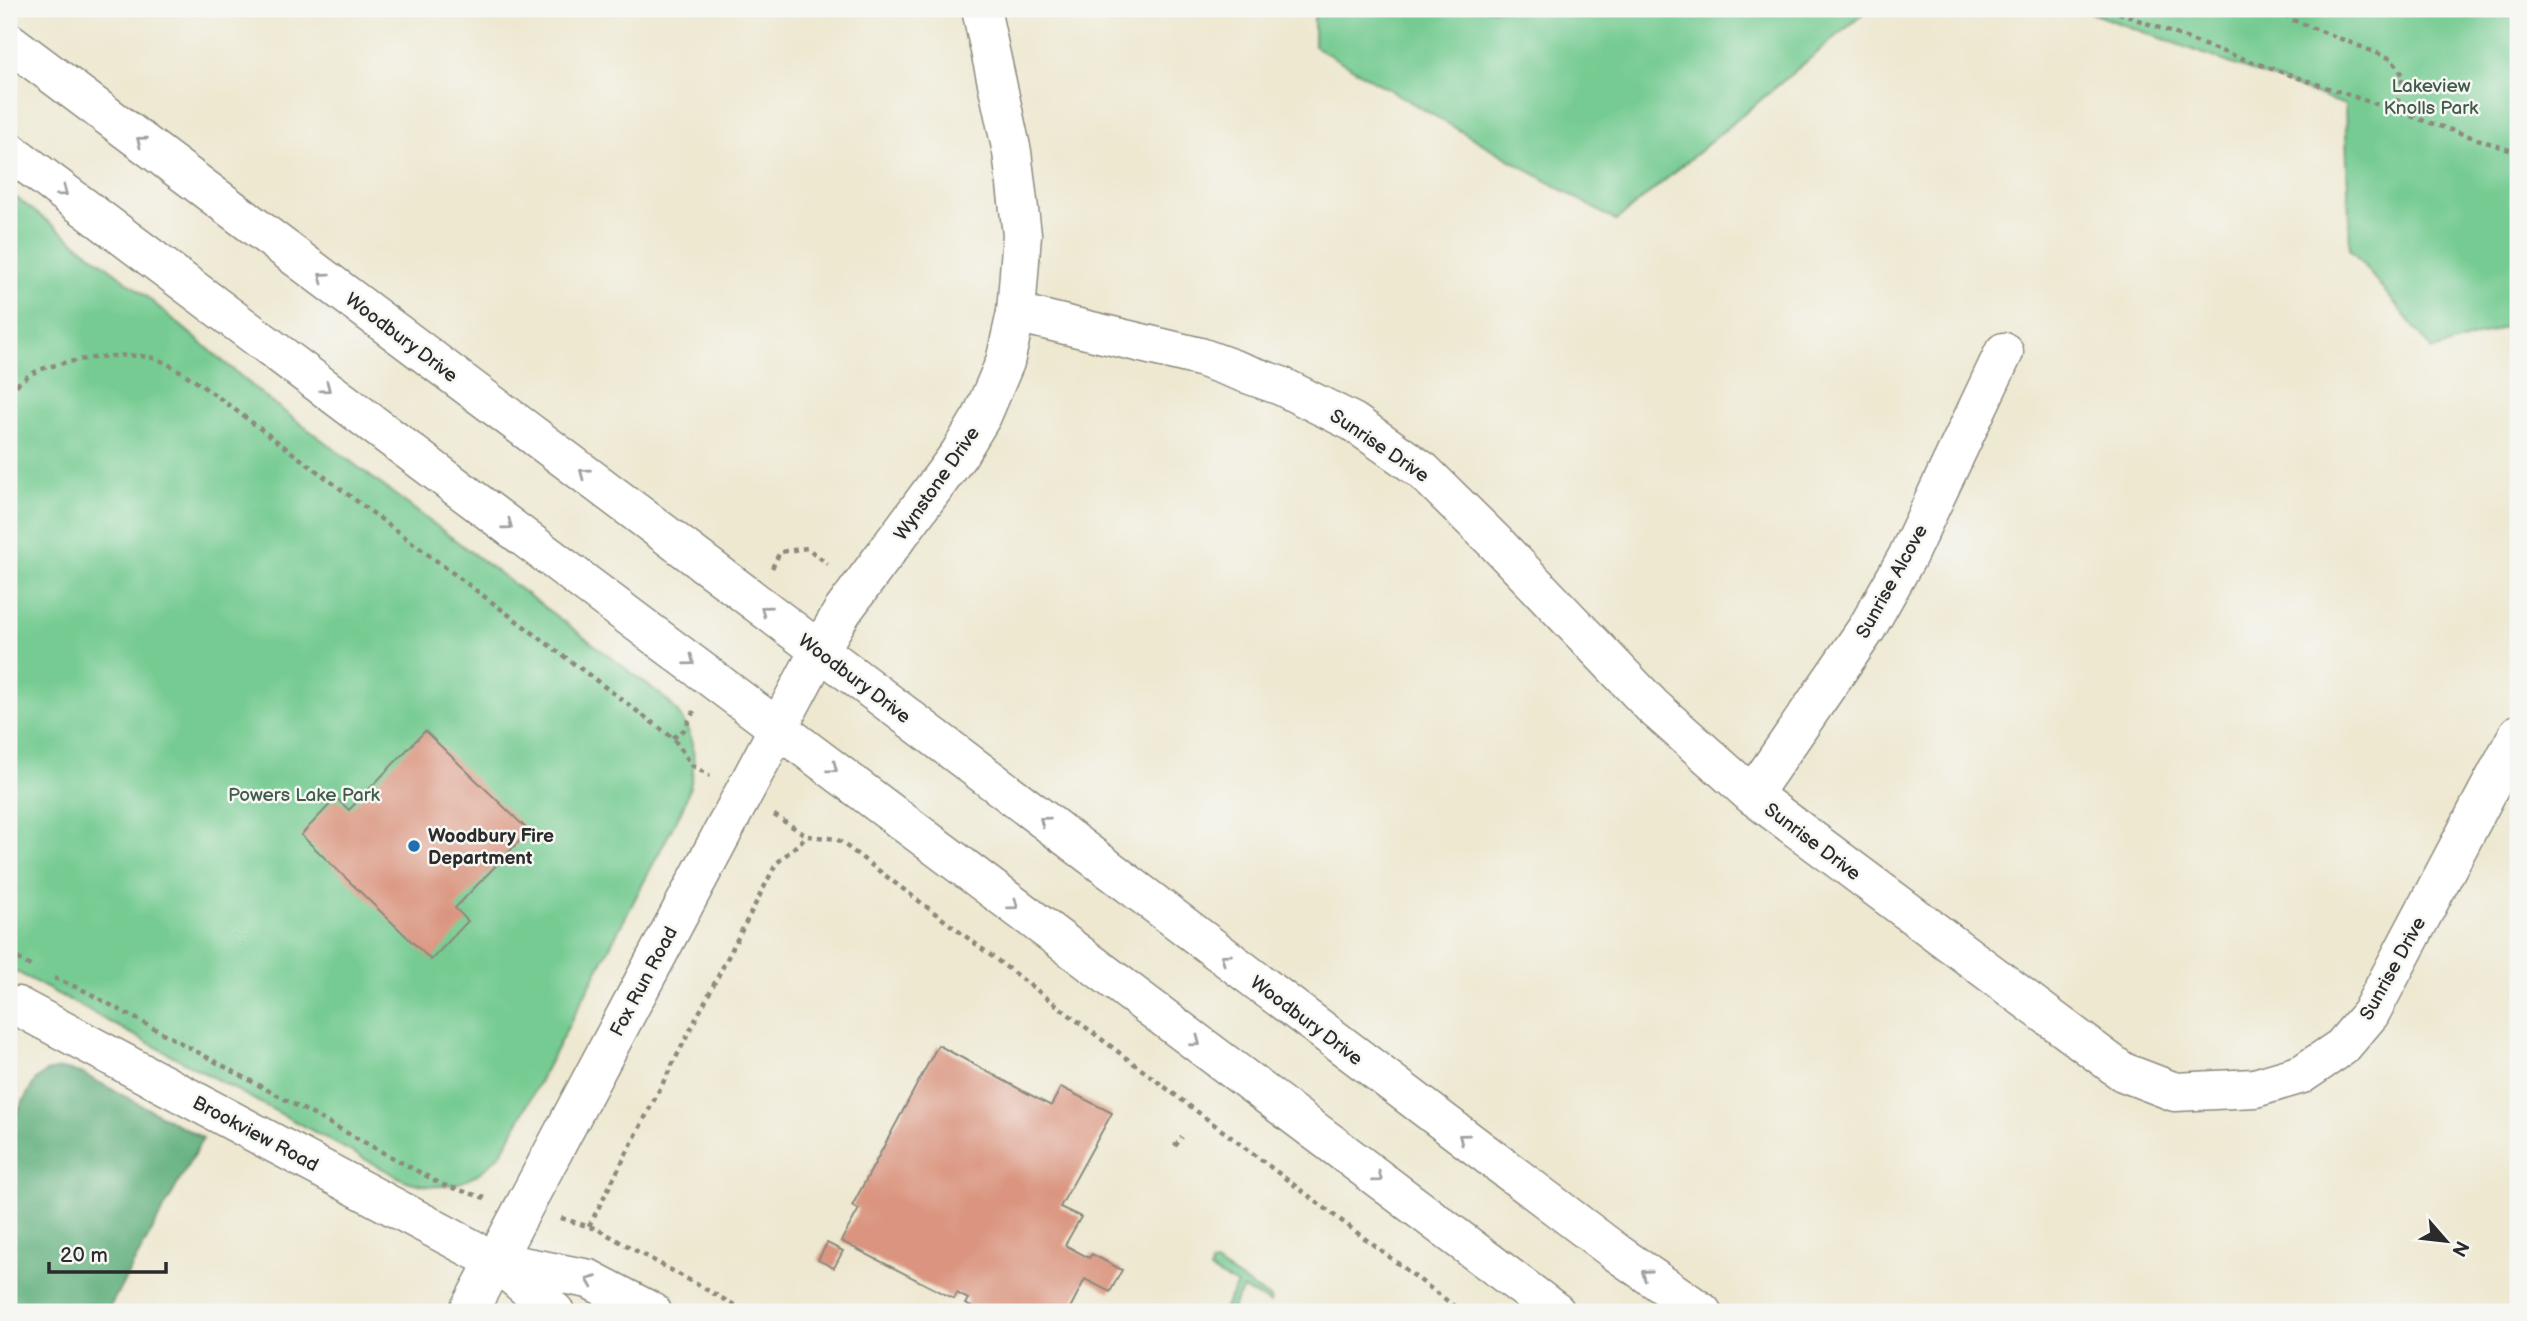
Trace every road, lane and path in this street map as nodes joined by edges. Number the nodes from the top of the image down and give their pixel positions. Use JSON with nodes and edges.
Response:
{"nodes":[{"id":1,"x":981,"y":9,"type":"edge"},
{"id":2,"x":2109,"y":9,"type":"edge"},
{"id":3,"x":2276,"y":9,"type":"edge"},
{"id":4,"x":9,"y":42,"type":"edge"},
{"id":5,"x":2396,"y":110,"type":"junction"},
{"id":6,"x":9,"y":151,"type":"edge"},
{"id":7,"x":2518,"y":153,"type":"edge"},
{"id":8,"x":1016,"y":313,"type":"junction"},
{"id":9,"x":2004,"y":352,"type":"dead end"},
{"id":10,"x":9,"y":392,"type":"edge"},
{"id":11,"x":819,"y":651,"type":"junction"},
{"id":12,"x":778,"y":727,"type":"junction"},
{"id":13,"x":2518,"y":734,"type":"edge"},
{"id":14,"x":692,"y":765,"type":"dead end"},
{"id":15,"x":1752,"y":795,"type":"junction"},
{"id":16,"x":83,"y":990,"type":"dead end"},
{"id":17,"x":11,"y":1017,"type":"edge"},
{"id":18,"x":1182,"y":1137,"type":"dead end"},
{"id":19,"x":1175,"y":1146,"type":"dead end"},
{"id":20,"x":436,"y":1181,"type":"dead end"},
{"id":21,"x":495,"y":1261,"type":"junction"},
{"id":22,"x":468,"y":1312,"type":"edge"},
{"id":23,"x":555,"y":1312,"type":"edge"},
{"id":24,"x":652,"y":1312,"type":"edge"},
{"id":25,"x":747,"y":1312,"type":"edge"},
{"id":26,"x":1462,"y":1312,"type":"edge"},
{"id":27,"x":1556,"y":1312,"type":"edge"},
{"id":28,"x":1702,"y":1312,"type":"edge"}],
"edges":[{"from":1,"to":8,"type":"street","name":"Wynstone Drive"},
{"from":2,"to":5,"type":"path"},
{"from":3,"to":5,"type":"path"},
{"from":11,"to":4,"type":"street","name":"Woodbury Drive","one_way":true},
{"from":5,"to":7,"type":"path"},
{"from":6,"to":12,"type":"street","one_way":true},
{"from":8,"to":11,"type":"street","name":"Wynstone Drive"},
{"from":8,"to":15,"type":"street","name":"Sunrise Drive"},
{"from":9,"to":15,"type":"street","name":"Sunrise Alcove"},
{"from":10,"to":14,"type":"path"},
{"from":11,"to":12,"type":"street","name":"Fox Run Road"},
{"from":28,"to":11,"type":"street","name":"Woodbury Drive","one_way":true},
{"from":12,"to":21,"type":"street","name":"Fox Run Road"},
{"from":12,"to":27,"type":"street","one_way":true},
{"from":13,"to":15,"type":"street","name":"Sunrise Drive"},
{"from":16,"to":20,"type":"path"},
{"from":17,"to":21,"type":"street","name":"Brookview Road"},
{"from":18,"to":19,"type":"path"},
{"from":21,"to":22,"type":"street","name":"Fox Run Road"},
{"from":21,"to":23,"type":"street"},
{"from":24,"to":21,"type":"street","one_way":true},
{"from":25,"to":26,"type":"path"}]}
